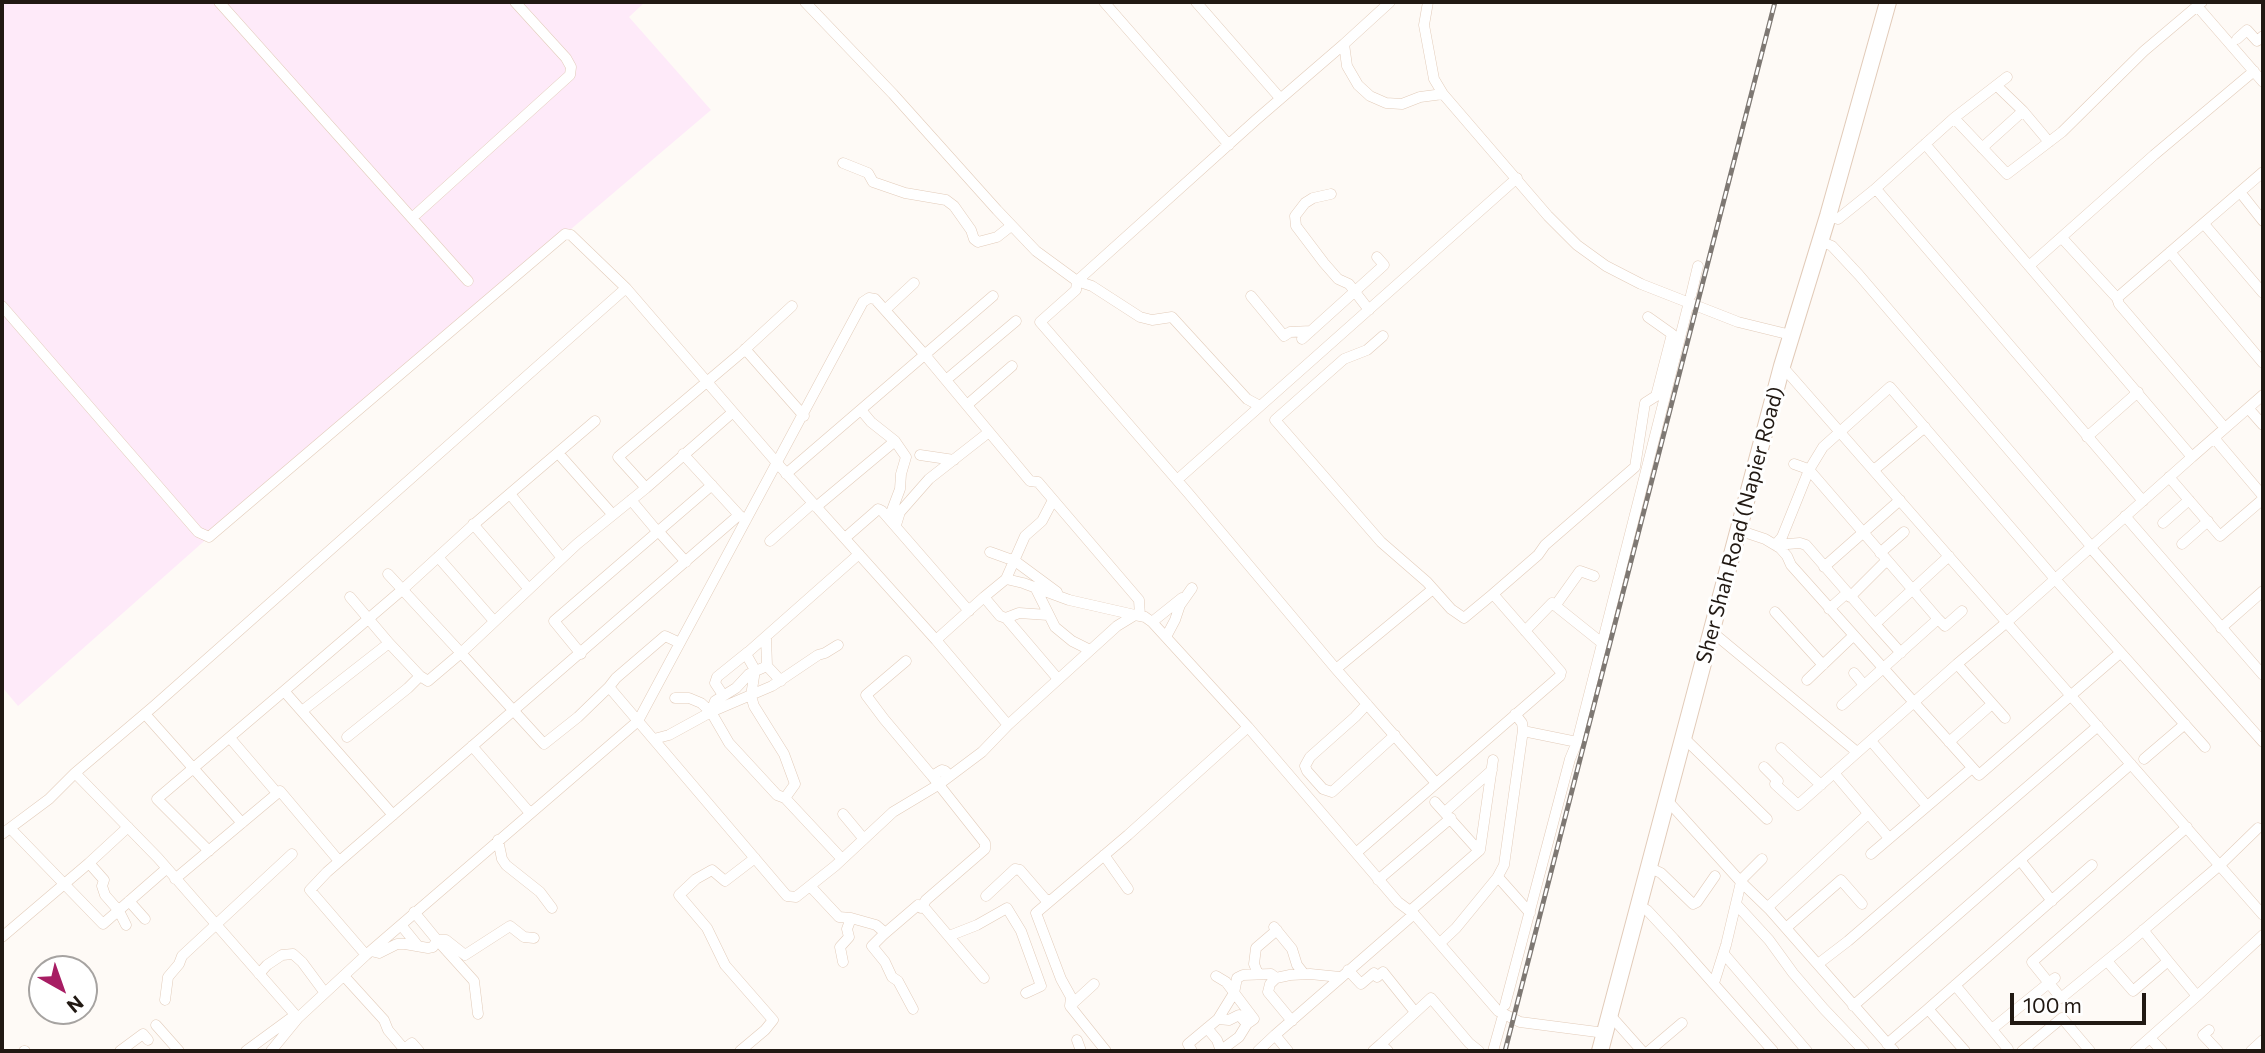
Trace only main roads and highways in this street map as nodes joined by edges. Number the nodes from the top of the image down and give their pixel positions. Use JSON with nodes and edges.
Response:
{"nodes":[{"id":1,"x":1878,"y":2,"type":"edge"},
{"id":2,"x":1888,"y":2,"type":"edge"},
{"id":3,"x":1841,"y":154,"type":"junction"},
{"id":4,"x":1788,"y":335,"type":"junction"},
{"id":5,"x":1738,"y":520,"type":"junction"},
{"id":6,"x":1708,"y":631,"type":"junction"},
{"id":7,"x":1600,"y":1032,"type":"junction"},
{"id":8,"x":1590,"y":1051,"type":"edge"},
{"id":9,"x":1600,"y":1051,"type":"edge"}],
"edges":[{"from":1,"to":3,"type":"main road","name":"Sher Shah Road (Napier Road)"},
{"from":2,"to":3,"type":"main road","name":"Sher Shah Road (Napier Road)"},
{"from":3,"to":4,"type":"main road","name":"Sher Shah Road (Napier Road)"},
{"from":3,"to":4,"type":"main road","name":"Sher Shah Road (Napier Road)"},
{"from":4,"to":5,"type":"main road","name":"Sher Shah Road (Napier Road)"},
{"from":4,"to":5,"type":"main road","name":"Sher Shah Road (Napier Road)"},
{"from":5,"to":6,"type":"main road","name":"Sher Shah Road (Napier Road)"},
{"from":6,"to":7,"type":"main road","name":"Sher Shah Road (Napier Road)"},
{"from":6,"to":7,"type":"main road","name":"Sher Shah Road (Napier Road)"},
{"from":7,"to":8,"type":"main road","name":"Sher Shah Road (Napier Road)"},
{"from":7,"to":9,"type":"main road","name":"Sher Shah Road (Napier Road)"}]}
